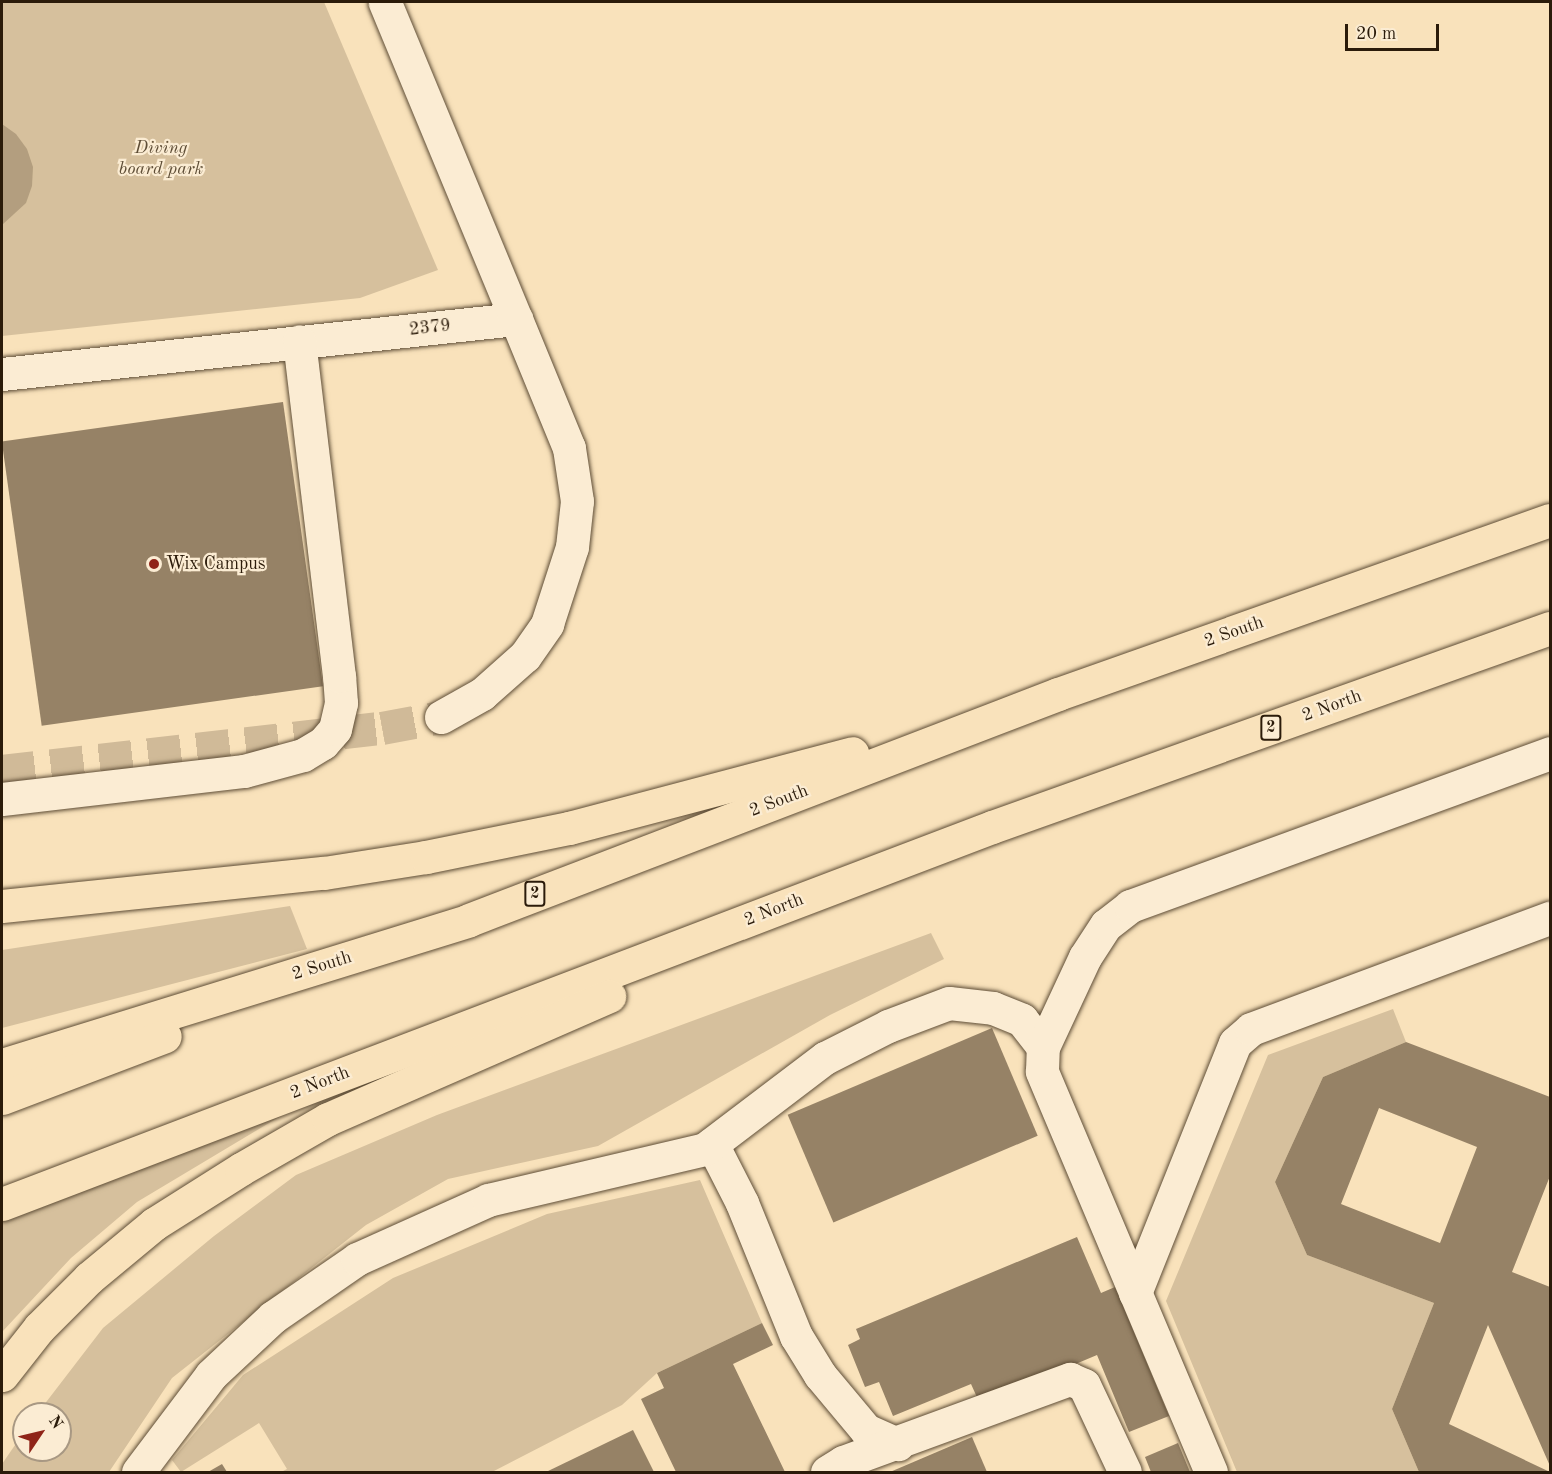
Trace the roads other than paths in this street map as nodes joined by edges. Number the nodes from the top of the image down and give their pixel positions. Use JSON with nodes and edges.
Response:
{"nodes":[{"id":1,"x":385,"y":2,"type":"edge"},
{"id":2,"x":516,"y":319,"type":"junction"},
{"id":3,"x":299,"y":341,"type":"junction"},
{"id":4,"x":2,"y":374,"type":"edge"},
{"id":5,"x":1551,"y":520,"type":"edge"},
{"id":6,"x":1551,"y":628,"type":"edge"},
{"id":7,"x":1058,"y":694,"type":"junction"},
{"id":8,"x":441,"y":717,"type":"tunnel mouth"},
{"id":9,"x":1551,"y":753,"type":"edge"},
{"id":10,"x":2,"y":800,"type":"edge"},
{"id":11,"x":992,"y":827,"type":"junction"},
{"id":12,"x":2,"y":906,"type":"edge"},
{"id":13,"x":1551,"y":918,"type":"edge"},
{"id":14,"x":469,"y":920,"type":"junction"},
{"id":15,"x":1043,"y":1047,"type":"junction"},
{"id":16,"x":2,"y":1065,"type":"edge"},
{"id":17,"x":2,"y":1098,"type":"edge"},
{"id":18,"x":712,"y":1144,"type":"junction"},
{"id":19,"x":2,"y":1204,"type":"edge"},
{"id":20,"x":1135,"y":1293,"type":"junction"},
{"id":21,"x":2,"y":1375,"type":"edge"},
{"id":22,"x":898,"y":1444,"type":"junction"},
{"id":23,"x":138,"y":1473,"type":"edge"},
{"id":24,"x":827,"y":1473,"type":"edge"},
{"id":25,"x":1125,"y":1473,"type":"edge"},
{"id":26,"x":1211,"y":1473,"type":"edge"}],
"edges":[{"from":1,"to":2,"type":"street"},
{"from":2,"to":3,"type":"street","name":"2379"},
{"from":2,"to":8,"type":"street"},
{"from":3,"to":4,"type":"street","name":"2379"},
{"from":3,"to":10,"type":"street"},
{"from":5,"to":7,"type":"highway","name":"2 South","number":"2"},
{"from":6,"to":11,"type":"highway","name":"2 North","number":"2"},
{"from":7,"to":12,"type":"highway"},
{"from":7,"to":14,"type":"highway","name":"2 South","number":"2"},
{"from":9,"to":15,"type":"street"},
{"from":11,"to":19,"type":"highway","name":"2 North","number":"2"},
{"from":11,"to":21,"type":"highway"},
{"from":13,"to":20,"type":"street"},
{"from":14,"to":16,"type":"highway","name":"2 South","number":"2"},
{"from":14,"to":17,"type":"highway"},
{"from":15,"to":18,"type":"street"},
{"from":15,"to":20,"type":"street"},
{"from":18,"to":22,"type":"street"},
{"from":18,"to":23,"type":"street"},
{"from":20,"to":26,"type":"street"},
{"from":22,"to":24,"type":"street"},
{"from":22,"to":25,"type":"street"}]}
